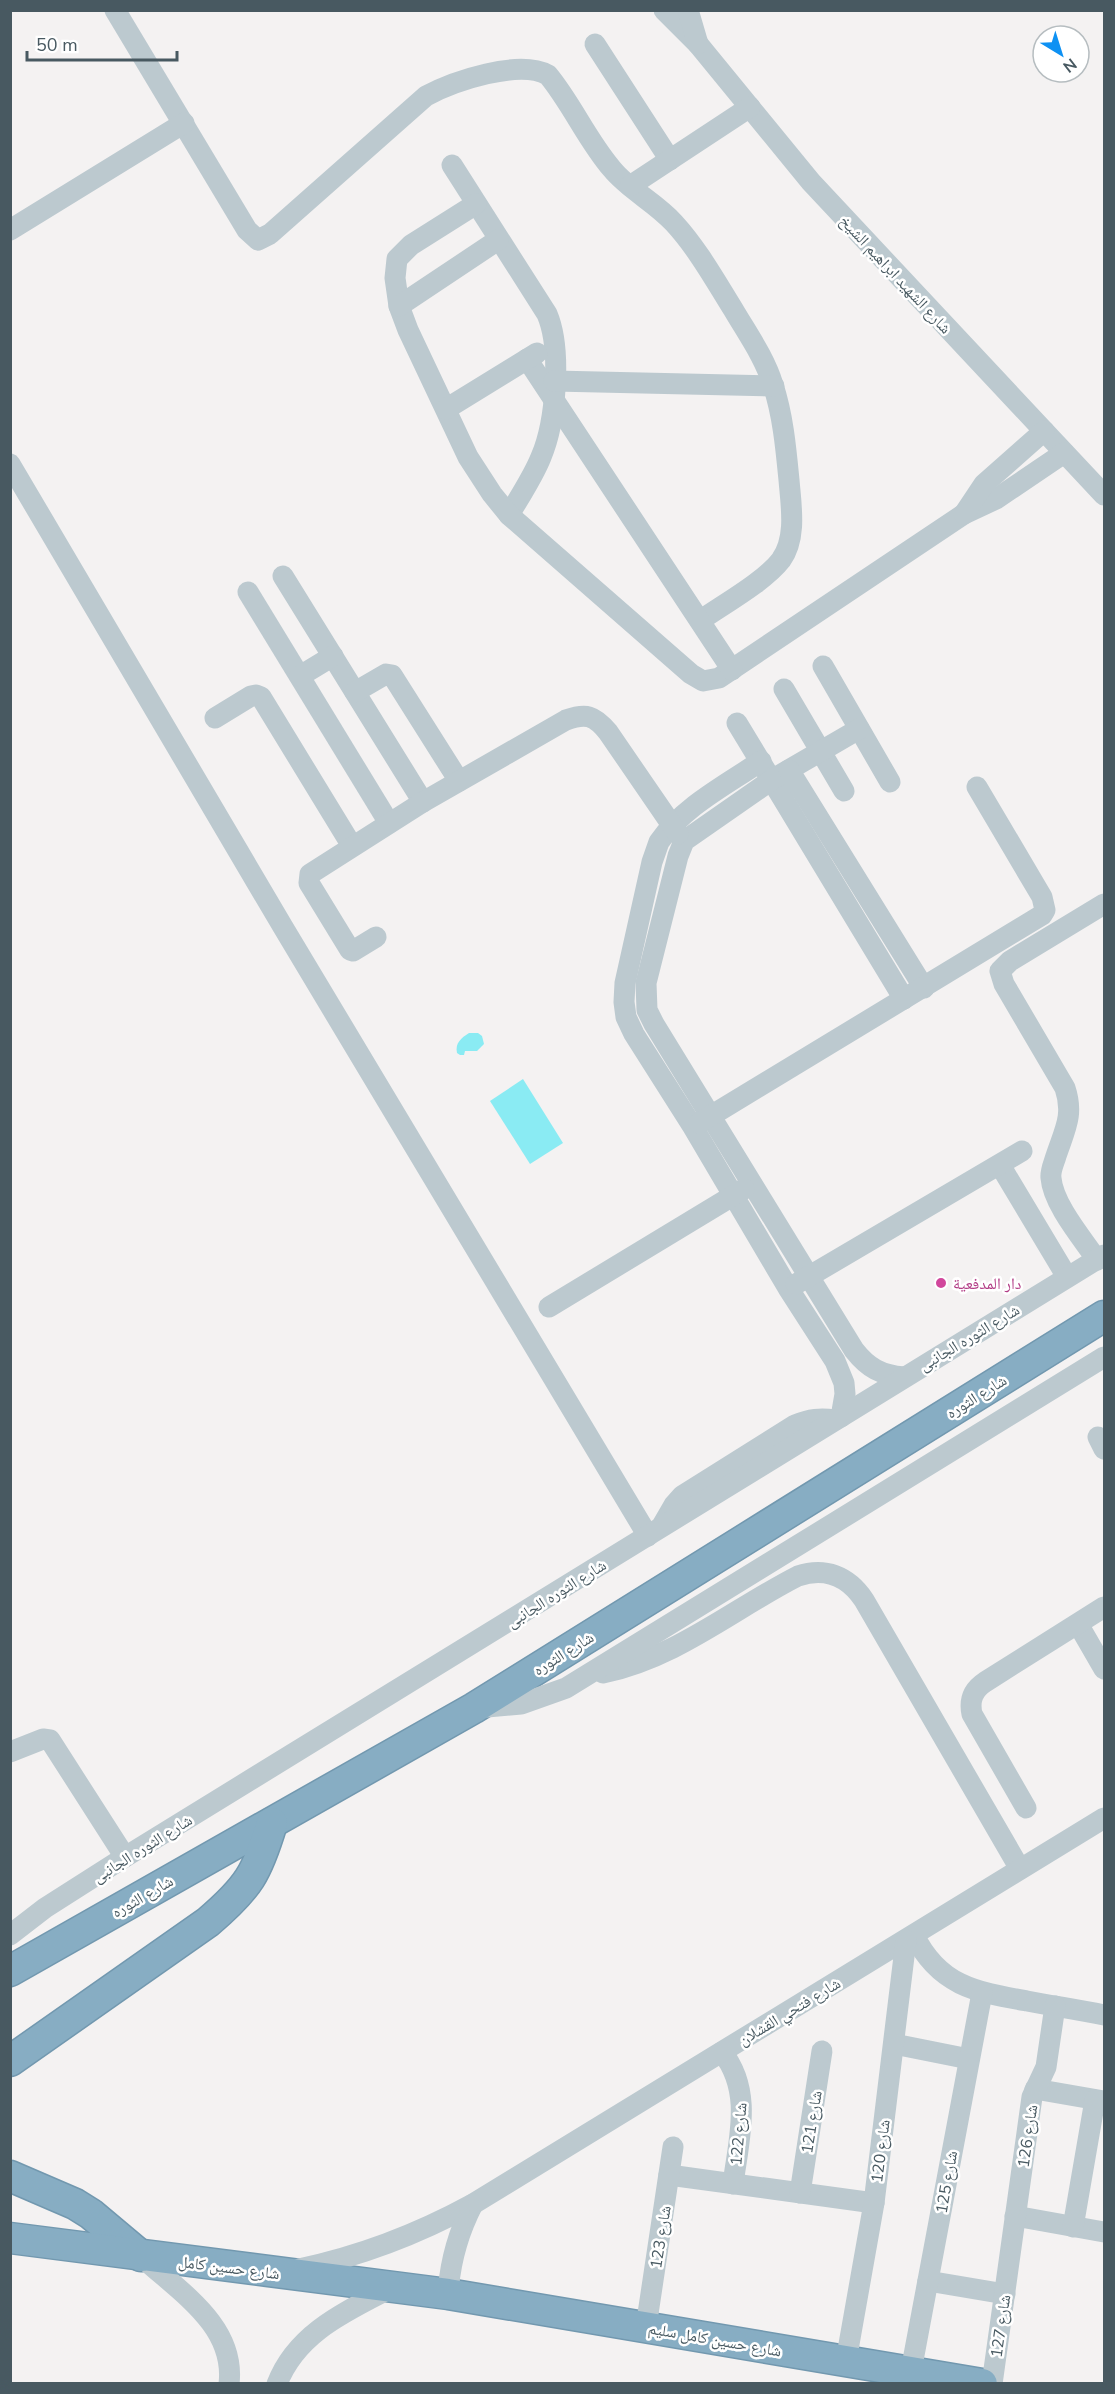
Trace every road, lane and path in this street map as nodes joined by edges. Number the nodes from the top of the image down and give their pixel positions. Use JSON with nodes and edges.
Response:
{"nodes":[{"id":1,"x":115,"y":10,"type":"edge"},
{"id":2,"x":664,"y":10,"type":"edge"},
{"id":3,"x":688,"y":10,"type":"edge"},
{"id":4,"x":595,"y":44,"type":"dead end"},
{"id":5,"x":698,"y":44,"type":"junction"},
{"id":6,"x":750,"y":107,"type":"junction"},
{"id":7,"x":184,"y":123,"type":"junction"},
{"id":8,"x":670,"y":160,"type":"junction"},
{"id":9,"x":452,"y":165,"type":"dead end"},
{"id":10,"x":630,"y":186,"type":"junction"},
{"id":11,"x":476,"y":204,"type":"junction"},
{"id":12,"x":10,"y":230,"type":"edge"},
{"id":13,"x":498,"y":240,"type":"junction"},
{"id":14,"x":399,"y":306,"type":"junction"},
{"id":15,"x":555,"y":342,"type":"junction"},
{"id":16,"x":527,"y":359,"type":"junction"},
{"id":17,"x":774,"y":386,"type":"junction"},
{"id":18,"x":554,"y":389,"type":"junction"},
{"id":19,"x":446,"y":409,"type":"junction"},
{"id":20,"x":1044,"y":431,"type":"junction"},
{"id":21,"x":1064,"y":453,"type":"junction"},
{"id":22,"x":10,"y":464,"type":"edge"},
{"id":23,"x":1104,"y":495,"type":"edge"},
{"id":24,"x":964,"y":514,"type":"junction"},
{"id":25,"x":510,"y":515,"type":"junction"},
{"id":26,"x":283,"y":576,"type":"dead end"},
{"id":27,"x":248,"y":592,"type":"dead end"},
{"id":28,"x":701,"y":621,"type":"junction"},
{"id":29,"x":333,"y":656,"type":"junction"},
{"id":30,"x":823,"y":666,"type":"dead end"},
{"id":31,"x":732,"y":670,"type":"junction"},
{"id":32,"x":300,"y":676,"type":"junction"},
{"id":33,"x":784,"y":689,"type":"dead end"},
{"id":34,"x":355,"y":692,"type":"junction"},
{"id":35,"x":216,"y":718,"type":"dead end"},
{"id":36,"x":737,"y":723,"type":"dead end"},
{"id":37,"x":859,"y":729,"type":"junction"},
{"id":38,"x":821,"y":751,"type":"junction"},
{"id":39,"x":761,"y":761,"type":"junction"},
{"id":40,"x":781,"y":775,"type":"junction"},
{"id":41,"x":459,"y":781,"type":"junction"},
{"id":42,"x":890,"y":782,"type":"dead end"},
{"id":43,"x":977,"y":787,"type":"dead end"},
{"id":44,"x":844,"y":790,"type":"dead end"},
{"id":45,"x":423,"y":802,"type":"junction"},
{"id":46,"x":389,"y":823,"type":"junction"},
{"id":47,"x":671,"y":824,"type":"junction"},
{"id":48,"x":684,"y":841,"type":"junction"},
{"id":49,"x":352,"y":846,"type":"junction"},
{"id":50,"x":1104,"y":904,"type":"edge"},
{"id":51,"x":376,"y":937,"type":"dead end"},
{"id":52,"x":924,"y":988,"type":"junction"},
{"id":53,"x":904,"y":999,"type":"junction"},
{"id":54,"x":702,"y":1122,"type":"junction"},
{"id":55,"x":1022,"y":1151,"type":"dead end"},
{"id":56,"x":1000,"y":1165,"type":"junction"},
{"id":57,"x":752,"y":1185,"type":"junction"},
{"id":58,"x":733,"y":1195,"type":"junction"},
{"id":59,"x":1101,"y":1257,"type":"edge"},
{"id":60,"x":808,"y":1277,"type":"junction"},
{"id":61,"x":1067,"y":1277,"type":"junction"},
{"id":62,"x":788,"y":1288,"type":"junction"},
{"id":63,"x":549,"y":1307,"type":"dead end"},
{"id":64,"x":1104,"y":1316,"type":"edge"},
{"id":65,"x":1104,"y":1357,"type":"edge"},
{"id":66,"x":860,"y":1358,"type":"junction"},
{"id":67,"x":839,"y":1370,"type":"junction"},
{"id":68,"x":904,"y":1377,"type":"junction"},
{"id":69,"x":838,"y":1419,"type":"junction"},
{"id":70,"x":655,"y":1532,"type":"junction"},
{"id":71,"x":1104,"y":1607,"type":"edge"},
{"id":72,"x":1078,"y":1624,"type":"junction"},
{"id":73,"x":1104,"y":1669,"type":"edge"},
{"id":74,"x":584,"y":1677,"type":"junction"},
{"id":75,"x":474,"y":1708,"type":"junction"},
{"id":76,"x":10,"y":1752,"type":"edge"},
{"id":77,"x":1026,"y":1808,"type":"dead end"},
{"id":78,"x":1104,"y":1818,"type":"edge"},
{"id":79,"x":272,"y":1823,"type":"junction"},
{"id":80,"x":125,"y":1857,"type":"junction"},
{"id":81,"x":1020,"y":1869,"type":"junction"},
{"id":82,"x":10,"y":1935,"type":"edge"},
{"id":83,"x":910,"y":1937,"type":"junction"},
{"id":84,"x":10,"y":1971,"type":"edge"},
{"id":85,"x":982,"y":1993,"type":"junction"},
{"id":86,"x":1055,"y":2006,"type":"junction"},
{"id":87,"x":1104,"y":2014,"type":"edge"},
{"id":88,"x":894,"y":2044,"type":"junction"},
{"id":89,"x":822,"y":2051,"type":"dead end"},
{"id":90,"x":722,"y":2052,"type":"junction"},
{"id":91,"x":969,"y":2059,"type":"junction"},
{"id":92,"x":10,"y":2061,"type":"edge"},
{"id":93,"x":1035,"y":2089,"type":"junction"},
{"id":94,"x":1100,"y":2101,"type":"edge"},
{"id":95,"x":674,"y":2147,"type":"dead end"},
{"id":96,"x":669,"y":2175,"type":"junction"},
{"id":97,"x":10,"y":2176,"type":"edge"},
{"id":98,"x":733,"y":2184,"type":"junction"},
{"id":99,"x":800,"y":2193,"type":"junction"},
{"id":100,"x":874,"y":2203,"type":"junction"},
{"id":101,"x":473,"y":2204,"type":"junction"},
{"id":102,"x":1015,"y":2217,"type":"junction"},
{"id":103,"x":1073,"y":2227,"type":"junction"},
{"id":104,"x":1104,"y":2232,"type":"edge"},
{"id":105,"x":10,"y":2238,"type":"edge"},
{"id":106,"x":141,"y":2256,"type":"junction"},
{"id":107,"x":1008,"y":2269,"type":"joint"},
{"id":108,"x":278,"y":2274,"type":"junction"},
{"id":109,"x":928,"y":2281,"type":"junction"},
{"id":110,"x":393,"y":2287,"type":"junction"},
{"id":111,"x":448,"y":2294,"type":"junction"},
{"id":112,"x":1005,"y":2294,"type":"junction"},
{"id":113,"x":646,"y":2327,"type":"junction"},
{"id":114,"x":846,"y":2361,"type":"junction"},
{"id":115,"x":911,"y":2372,"type":"junction"},
{"id":116,"x":229,"y":2384,"type":"edge"},
{"id":117,"x":277,"y":2384,"type":"edge"},
{"id":118,"x":982,"y":2384,"type":"edge"},
{"id":119,"x":992,"y":2384,"type":"edge"}],
"edges":[{"from":1,"to":7,"type":"street"},
{"from":2,"to":5,"type":"street","name":"شارع الشهيد ابراهيم الشيخ"},
{"from":3,"to":5,"type":"street","name":"شارع الشهيد ابراهيم الشيخ"},
{"from":4,"to":8,"type":"street"},
{"from":5,"to":6,"type":"street","name":"شارع الشهيد ابراهيم الشيخ"},
{"from":6,"to":8,"type":"street"},
{"from":6,"to":20,"type":"street","name":"شارع الشهيد ابراهيم الشيخ"},
{"from":7,"to":10,"type":"street"},
{"from":7,"to":12,"type":"street"},
{"from":8,"to":10,"type":"street"},
{"from":9,"to":11,"type":"street"},
{"from":10,"to":17,"type":"street"},
{"from":11,"to":13,"type":"street"},
{"from":11,"to":14,"type":"street"},
{"from":13,"to":14,"type":"street"},
{"from":13,"to":15,"type":"street"},
{"from":14,"to":19,"type":"street"},
{"from":15,"to":16,"type":"street"},
{"from":15,"to":18,"type":"street"},
{"from":16,"to":18,"type":"street"},
{"from":16,"to":19,"type":"street"},
{"from":17,"to":18,"type":"street"},
{"from":17,"to":28,"type":"street"},
{"from":18,"to":25,"type":"street"},
{"from":18,"to":28,"type":"street"},
{"from":19,"to":25,"type":"street"},
{"from":20,"to":21,"type":"street","name":"شارع الشهيد ابراهيم الشيخ"},
{"from":20,"to":24,"type":"street"},
{"from":21,"to":23,"type":"street","name":"شارع الشهيد ابراهيم الشيخ"},
{"from":21,"to":24,"type":"street"},
{"from":22,"to":70,"type":"street"},
{"from":24,"to":31,"type":"street"},
{"from":25,"to":31,"type":"street"},
{"from":26,"to":29,"type":"street"},
{"from":27,"to":32,"type":"street"},
{"from":28,"to":31,"type":"street"},
{"from":29,"to":32,"type":"street"},
{"from":29,"to":34,"type":"street"},
{"from":30,"to":37,"type":"street"},
{"from":32,"to":46,"type":"street"},
{"from":33,"to":38,"type":"street"},
{"from":34,"to":41,"type":"street"},
{"from":34,"to":45,"type":"street"},
{"from":35,"to":49,"type":"street"},
{"from":36,"to":39,"type":"street"},
{"from":37,"to":38,"type":"street"},
{"from":37,"to":42,"type":"street"},
{"from":38,"to":40,"type":"street"},
{"from":38,"to":44,"type":"street"},
{"from":39,"to":40,"type":"street"},
{"from":39,"to":47,"type":"street"},
{"from":40,"to":48,"type":"street"},
{"from":40,"to":52,"type":"street"},
{"from":40,"to":53,"type":"street"},
{"from":41,"to":45,"type":"street"},
{"from":41,"to":47,"type":"street"},
{"from":43,"to":52,"type":"street"},
{"from":45,"to":46,"type":"street"},
{"from":46,"to":49,"type":"street"},
{"from":47,"to":48,"type":"street"},
{"from":47,"to":54,"type":"street"},
{"from":48,"to":54,"type":"street"},
{"from":49,"to":51,"type":"street"},
{"from":50,"to":59,"type":"street"},
{"from":52,"to":53,"type":"street"},
{"from":53,"to":54,"type":"street"},
{"from":54,"to":57,"type":"street"},
{"from":54,"to":58,"type":"street"},
{"from":55,"to":56,"type":"street"},
{"from":56,"to":60,"type":"street"},
{"from":56,"to":61,"type":"street"},
{"from":57,"to":58,"type":"street"},
{"from":57,"to":60,"type":"street"},
{"from":58,"to":62,"type":"street"},
{"from":58,"to":63,"type":"street"},
{"from":59,"to":61,"type":"street","name":"شارع الثوره الجانبى"},
{"from":60,"to":62,"type":"street"},
{"from":60,"to":66,"type":"street"},
{"from":61,"to":68,"type":"street","name":"شارع الثوره الجانبى"},
{"from":62,"to":67,"type":"street"},
{"from":64,"to":75,"type":"highway","name":"شارع الثوره"},
{"from":65,"to":74,"type":"street"},
{"from":66,"to":67,"type":"street"},
{"from":66,"to":68,"type":"street"},
{"from":67,"to":69,"type":"street"},
{"from":68,"to":69,"type":"street","name":"شارع الثوره الجانبى"},
{"from":69,"to":70,"type":"street","name":"شارع الثوره الجانبى"},
{"from":70,"to":80,"type":"street","name":"شارع الثوره الجانبى"},
{"from":71,"to":72,"type":"street"},
{"from":72,"to":73,"type":"street"},
{"from":72,"to":77,"type":"street"},
{"from":74,"to":75,"type":"street"},
{"from":74,"to":81,"type":"street"},
{"from":75,"to":79,"type":"highway","name":"شارع الثوره"},
{"from":76,"to":80,"type":"street"},
{"from":78,"to":81,"type":"street","name":"شارع فتحي القشلان"},
{"from":79,"to":84,"type":"highway","name":"شارع الثوره"},
{"from":79,"to":92,"type":"highway"},
{"from":80,"to":82,"type":"street","name":"شارع الثوره الجانبى"},
{"from":81,"to":83,"type":"street","name":"شارع فتحي القشلان"},
{"from":83,"to":85,"type":"street"},
{"from":83,"to":88,"type":"street","name":"شارع 120"},
{"from":83,"to":90,"type":"street","name":"شارع فتحي القشلان"},
{"from":85,"to":86,"type":"street"},
{"from":85,"to":91,"type":"street","name":"شارع 125"},
{"from":86,"to":87,"type":"street"},
{"from":86,"to":93,"type":"street","name":"شارع 126"},
{"from":88,"to":91,"type":"street"},
{"from":88,"to":100,"type":"street","name":"شارع 120"},
{"from":89,"to":99,"type":"street","name":"شارع 121"},
{"from":90,"to":98,"type":"street","name":"شارع 122"},
{"from":90,"to":101,"type":"street","name":"شارع فتحي القشلان"},
{"from":91,"to":109,"type":"street","name":"شارع 125"},
{"from":93,"to":94,"type":"street"},
{"from":93,"to":102,"type":"street","name":"شارع 126"},
{"from":94,"to":103,"type":"street"},
{"from":95,"to":96,"type":"street","name":"شارع 123"},
{"from":96,"to":98,"type":"street"},
{"from":96,"to":113,"type":"street","name":"شارع 123"},
{"from":97,"to":106,"type":"highway"},
{"from":98,"to":99,"type":"street"},
{"from":99,"to":100,"type":"street"},
{"from":100,"to":114,"type":"street","name":"شارع 120"},
{"from":101,"to":108,"type":"street","name":"شارع فتحي القشلان"},
{"from":101,"to":111,"type":"street"},
{"from":102,"to":103,"type":"street"},
{"from":102,"to":107,"type":"street","name":"شارع 126"},
{"from":103,"to":104,"type":"street"},
{"from":105,"to":106,"type":"highway","name":"شارع حسين كامل"},
{"from":106,"to":108,"type":"highway","name":"شارع حسين كامل"},
{"from":106,"to":116,"type":"street"},
{"from":107,"to":112,"type":"street","name":"شارع 127"},
{"from":108,"to":110,"type":"highway","name":"شارع حسين كامل"},
{"from":109,"to":112,"type":"street"},
{"from":109,"to":115,"type":"street","name":"شارع 125"},
{"from":110,"to":111,"type":"highway","name":"شارع حسين كامل"},
{"from":110,"to":117,"type":"street"},
{"from":111,"to":113,"type":"highway","name":"شارع حسين كامل سليم"},
{"from":112,"to":119,"type":"street","name":"شارع 127"},
{"from":113,"to":114,"type":"highway","name":"شارع حسين كامل سليم"},
{"from":114,"to":115,"type":"highway","name":"شارع حسين كامل سليم"},
{"from":115,"to":118,"type":"highway","name":"شارع حسين كامل سليم"}]}
